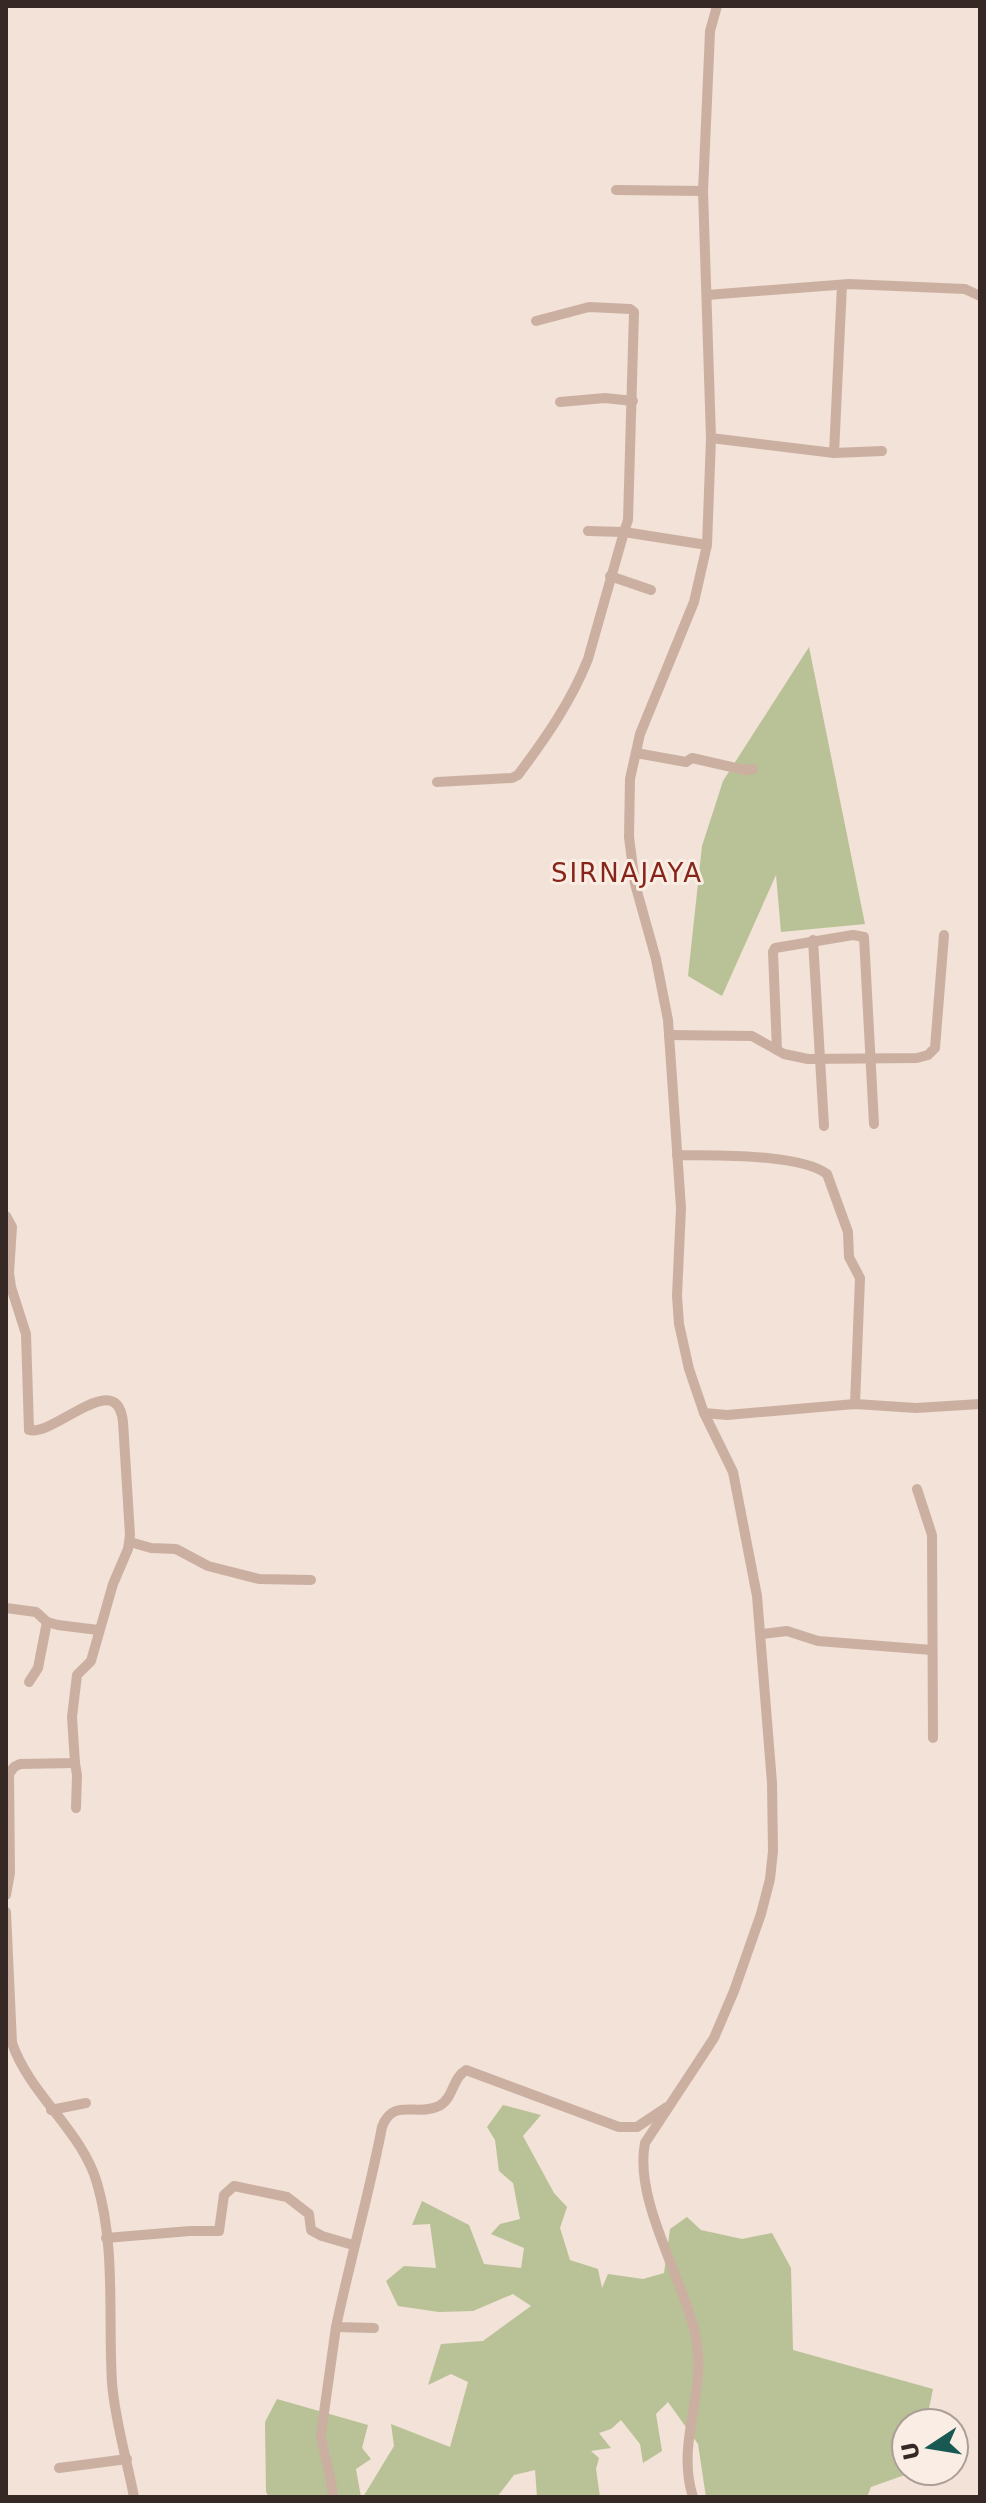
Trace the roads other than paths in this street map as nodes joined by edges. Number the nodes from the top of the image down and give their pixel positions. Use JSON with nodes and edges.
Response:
{"nodes":[{"id":1,"x":717,"y":6,"type":"edge"},
{"id":2,"x":616,"y":190,"type":"dead end"},
{"id":3,"x":703,"y":191,"type":"junction"},
{"id":4,"x":842,"y":285,"type":"junction"},
{"id":5,"x":707,"y":295,"type":"junction"},
{"id":6,"x":980,"y":296,"type":"edge"},
{"id":7,"x":536,"y":321,"type":"dead end"},
{"id":8,"x":633,"y":401,"type":"junction"},
{"id":9,"x":560,"y":402,"type":"dead end"},
{"id":10,"x":711,"y":438,"type":"junction"},
{"id":11,"x":882,"y":451,"type":"dead end"},
{"id":12,"x":834,"y":453,"type":"junction"},
{"id":13,"x":588,"y":531,"type":"dead end"},
{"id":14,"x":624,"y":532,"type":"junction"},
{"id":15,"x":707,"y":545,"type":"junction"},
{"id":16,"x":610,"y":576,"type":"junction"},
{"id":17,"x":651,"y":590,"type":"dead end"},
{"id":18,"x":636,"y":753,"type":"junction"},
{"id":19,"x":753,"y":769,"type":"dead end"},
{"id":20,"x":437,"y":782,"type":"dead end"},
{"id":21,"x":944,"y":935,"type":"dead end"},
{"id":22,"x":813,"y":940,"type":"junction"},
{"id":23,"x":669,"y":1035,"type":"junction"},
{"id":24,"x":777,"y":1050,"type":"junction"},
{"id":25,"x":869,"y":1058,"type":"junction"},
{"id":26,"x":819,"y":1059,"type":"junction"},
{"id":27,"x":874,"y":1124,"type":"dead end"},
{"id":28,"x":824,"y":1126,"type":"dead end"},
{"id":29,"x":677,"y":1155,"type":"junction"},
{"id":30,"x":6,"y":1216,"type":"edge"},
{"id":31,"x":855,"y":1404,"type":"junction"},
{"id":32,"x":980,"y":1404,"type":"edge"},
{"id":33,"x":704,"y":1413,"type":"junction"},
{"id":34,"x":917,"y":1489,"type":"dead end"},
{"id":35,"x":130,"y":1542,"type":"junction"},
{"id":36,"x":311,"y":1580,"type":"dead end"},
{"id":37,"x":6,"y":1608,"type":"edge"},
{"id":38,"x":47,"y":1622,"type":"junction"},
{"id":39,"x":98,"y":1630,"type":"junction"},
{"id":40,"x":762,"y":1634,"type":"junction"},
{"id":41,"x":932,"y":1650,"type":"junction"},
{"id":42,"x":29,"y":1682,"type":"dead end"},
{"id":43,"x":933,"y":1738,"type":"dead end"},
{"id":44,"x":75,"y":1763,"type":"junction"},
{"id":45,"x":76,"y":1808,"type":"dead end"},
{"id":46,"x":6,"y":1895,"type":"edge"},
{"id":47,"x":6,"y":1912,"type":"edge"},
{"id":48,"x":86,"y":2103,"type":"dead end"},
{"id":49,"x":669,"y":2106,"type":"junction"},
{"id":50,"x":51,"y":2110,"type":"junction"},
{"id":51,"x":106,"y":2238,"type":"junction"},
{"id":52,"x":353,"y":2245,"type":"junction"},
{"id":53,"x":336,"y":2327,"type":"junction"},
{"id":54,"x":374,"y":2328,"type":"dead end"},
{"id":55,"x":127,"y":2459,"type":"junction"},
{"id":56,"x":59,"y":2468,"type":"dead end"},
{"id":57,"x":134,"y":2497,"type":"edge"},
{"id":58,"x":333,"y":2497,"type":"edge"},
{"id":59,"x":693,"y":2497,"type":"edge"}],
"edges":[{"from":1,"to":3,"type":"street"},
{"from":2,"to":3,"type":"street"},
{"from":3,"to":5,"type":"street"},
{"from":4,"to":5,"type":"street"},
{"from":4,"to":6,"type":"street"},
{"from":4,"to":12,"type":"street"},
{"from":5,"to":10,"type":"street"},
{"from":7,"to":8,"type":"street"},
{"from":8,"to":9,"type":"street"},
{"from":8,"to":14,"type":"street"},
{"from":10,"to":12,"type":"street"},
{"from":10,"to":15,"type":"street"},
{"from":11,"to":12,"type":"street"},
{"from":13,"to":14,"type":"street"},
{"from":14,"to":15,"type":"street"},
{"from":14,"to":16,"type":"street"},
{"from":15,"to":18,"type":"street"},
{"from":16,"to":17,"type":"street"},
{"from":16,"to":20,"type":"street"},
{"from":18,"to":19,"type":"street"},
{"from":18,"to":23,"type":"street"},
{"from":21,"to":25,"type":"street"},
{"from":22,"to":24,"type":"street"},
{"from":22,"to":25,"type":"street"},
{"from":22,"to":26,"type":"street"},
{"from":23,"to":24,"type":"street"},
{"from":23,"to":29,"type":"street"},
{"from":24,"to":26,"type":"street"},
{"from":25,"to":26,"type":"street"},
{"from":25,"to":27,"type":"street"},
{"from":26,"to":28,"type":"street"},
{"from":29,"to":31,"type":"street"},
{"from":29,"to":33,"type":"street"},
{"from":30,"to":35,"type":"street"},
{"from":31,"to":32,"type":"street"},
{"from":31,"to":33,"type":"street"},
{"from":33,"to":40,"type":"street"},
{"from":34,"to":41,"type":"street"},
{"from":35,"to":36,"type":"street"},
{"from":35,"to":39,"type":"street"},
{"from":37,"to":38,"type":"street"},
{"from":38,"to":39,"type":"street"},
{"from":38,"to":42,"type":"street"},
{"from":39,"to":44,"type":"street"},
{"from":40,"to":41,"type":"street"},
{"from":40,"to":49,"type":"street"},
{"from":41,"to":43,"type":"street"},
{"from":44,"to":45,"type":"street"},
{"from":44,"to":46,"type":"street"},
{"from":47,"to":50,"type":"street"},
{"from":48,"to":50,"type":"street"},
{"from":49,"to":52,"type":"street"},
{"from":49,"to":59,"type":"street"},
{"from":50,"to":51,"type":"street"},
{"from":51,"to":52,"type":"street"},
{"from":51,"to":55,"type":"street"},
{"from":52,"to":53,"type":"street"},
{"from":53,"to":54,"type":"street"},
{"from":53,"to":58,"type":"street"},
{"from":55,"to":56,"type":"street"},
{"from":55,"to":57,"type":"street"}]}
